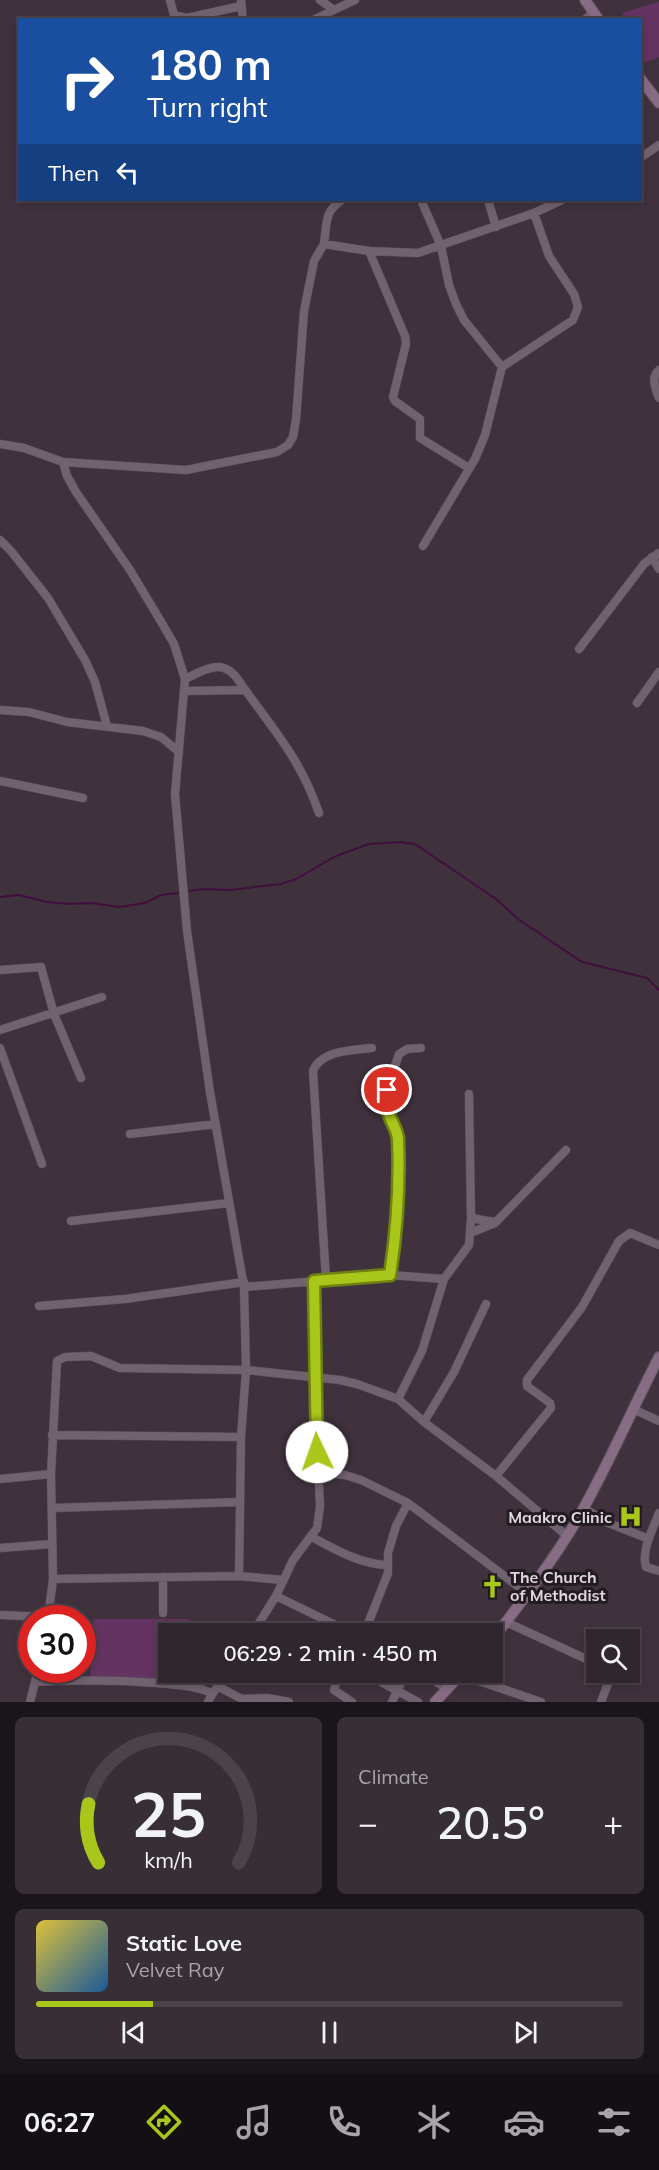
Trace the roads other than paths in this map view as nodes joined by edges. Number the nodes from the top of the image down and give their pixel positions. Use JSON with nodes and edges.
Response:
{"nodes":[{"id":1,"x":170,"y":0,"type":"edge"},
{"id":2,"x":320,"y":0,"type":"edge"},
{"id":3,"x":356,"y":0,"type":"edge"},
{"id":4,"x":585,"y":0,"type":"edge"},
{"id":5,"x":241,"y":3,"type":"edge"},
{"id":6,"x":334,"y":10,"type":"junction"},
{"id":7,"x":596,"y":16,"type":"edge"},
{"id":8,"x":243,"y":18,"type":"edge"},
{"id":9,"x":317,"y":18,"type":"edge"},
{"id":10,"x":642,"y":81,"type":"edge"},
{"id":11,"x":659,"y":103,"type":"edge"},
{"id":12,"x":659,"y":145,"type":"edge"},
{"id":13,"x":642,"y":157,"type":"edge"},
{"id":14,"x":340,"y":201,"type":"edge"},
{"id":15,"x":421,"y":201,"type":"edge"},
{"id":16,"x":488,"y":201,"type":"edge"},
{"id":17,"x":560,"y":201,"type":"edge"},
{"id":18,"x":534,"y":213,"type":"junction"},
{"id":19,"x":496,"y":227,"type":"junction"},
{"id":20,"x":324,"y":244,"type":"junction"},
{"id":21,"x":441,"y":246,"type":"junction"},
{"id":22,"x":369,"y":251,"type":"junction"},
{"id":23,"x":502,"y":367,"type":"junction"},
{"id":24,"x":659,"y":370,"type":"edge"},
{"id":25,"x":659,"y":398,"type":"edge"},
{"id":26,"x":0,"y":444,"type":"edge"},
{"id":27,"x":63,"y":462,"type":"junction"},
{"id":28,"x":469,"y":468,"type":"junction"},
{"id":29,"x":0,"y":540,"type":"edge"},
{"id":30,"x":423,"y":546,"type":"dead end"},
{"id":31,"x":656,"y":555,"type":"edge"},
{"id":32,"x":659,"y":569,"type":"edge"},
{"id":33,"x":579,"y":649,"type":"dead end"},
{"id":34,"x":659,"y":672,"type":"edge"},
{"id":35,"x":185,"y":679,"type":"junction"},
{"id":36,"x":245,"y":690,"type":"junction"},
{"id":37,"x":185,"y":691,"type":"junction"},
{"id":38,"x":637,"y":703,"type":"dead end"},
{"id":39,"x":0,"y":710,"type":"edge"},
{"id":40,"x":107,"y":726,"type":"junction"},
{"id":41,"x":179,"y":752,"type":"junction"},
{"id":42,"x":0,"y":782,"type":"edge"},
{"id":43,"x":83,"y":798,"type":"dead end"},
{"id":44,"x":320,"y":813,"type":"dead end"},
{"id":45,"x":0,"y":970,"type":"edge"},
{"id":46,"x":102,"y":997,"type":"dead end"},
{"id":47,"x":54,"y":1014,"type":"junction"},
{"id":48,"x":0,"y":1030,"type":"edge"},
{"id":49,"x":0,"y":1048,"type":"edge"},
{"id":50,"x":372,"y":1048,"type":"dead end"},
{"id":51,"x":421,"y":1048,"type":"dead end"},
{"id":52,"x":81,"y":1078,"type":"dead end"},
{"id":53,"x":469,"y":1094,"type":"dead end"},
{"id":54,"x":216,"y":1124,"type":"junction"},
{"id":55,"x":130,"y":1134,"type":"dead end"},
{"id":56,"x":566,"y":1150,"type":"dead end"},
{"id":57,"x":42,"y":1164,"type":"dead end"},
{"id":58,"x":230,"y":1203,"type":"junction"},
{"id":59,"x":471,"y":1218,"type":"junction"},
{"id":60,"x":71,"y":1221,"type":"dead end"},
{"id":61,"x":495,"y":1223,"type":"junction"},
{"id":62,"x":470,"y":1233,"type":"junction"},
{"id":63,"x":659,"y":1245,"type":"edge"},
{"id":64,"x":390,"y":1275,"type":"junction"},
{"id":65,"x":432,"y":1279,"type":"junction"},
{"id":66,"x":444,"y":1279,"type":"junction"},
{"id":67,"x":314,"y":1281,"type":"junction"},
{"id":68,"x":326,"y":1281,"type":"junction"},
{"id":69,"x":244,"y":1284,"type":"junction"},
{"id":70,"x":440,"y":1288,"type":"junction"},
{"id":71,"x":486,"y":1304,"type":"dead end"},
{"id":72,"x":39,"y":1306,"type":"dead end"},
{"id":73,"x":659,"y":1357,"type":"edge"},
{"id":74,"x":246,"y":1370,"type":"junction"},
{"id":75,"x":317,"y":1378,"type":"junction"},
{"id":76,"x":398,"y":1399,"type":"junction"},
{"id":77,"x":633,"y":1409,"type":"junction"},
{"id":78,"x":659,"y":1421,"type":"edge"},
{"id":79,"x":424,"y":1422,"type":"junction"},
{"id":80,"x":52,"y":1435,"type":"junction"},
{"id":81,"x":241,"y":1437,"type":"junction"},
{"id":82,"x":319,"y":1472,"type":"junction"},
{"id":83,"x":51,"y":1474,"type":"junction"},
{"id":84,"x":496,"y":1476,"type":"junction"},
{"id":85,"x":0,"y":1479,"type":"edge"},
{"id":86,"x":240,"y":1502,"type":"junction"},
{"id":87,"x":408,"y":1503,"type":"junction"},
{"id":88,"x":52,"y":1508,"type":"junction"},
{"id":89,"x":584,"y":1508,"type":"junction"},
{"id":90,"x":659,"y":1513,"type":"edge"},
{"id":91,"x":567,"y":1536,"type":"junction"},
{"id":92,"x":312,"y":1537,"type":"junction"},
{"id":93,"x":649,"y":1539,"type":"junction"},
{"id":94,"x":52,"y":1544,"type":"junction"},
{"id":95,"x":0,"y":1548,"type":"edge"},
{"id":96,"x":388,"y":1565,"type":"junction"},
{"id":97,"x":659,"y":1571,"type":"edge"},
{"id":98,"x":239,"y":1576,"type":"junction"},
{"id":99,"x":163,"y":1577,"type":"junction"},
{"id":100,"x":53,"y":1579,"type":"junction"},
{"id":101,"x":283,"y":1580,"type":"junction"},
{"id":102,"x":528,"y":1594,"type":"junction"},
{"id":103,"x":276,"y":1596,"type":"junction"},
{"id":104,"x":50,"y":1605,"type":"edge"},
{"id":105,"x":163,"y":1612,"type":"dead end"},
{"id":106,"x":0,"y":1615,"type":"edge"},
{"id":107,"x":18,"y":1616,"type":"edge"},
{"id":108,"x":506,"y":1622,"type":"junction"},
{"id":109,"x":259,"y":1623,"type":"edge"},
{"id":110,"x":331,"y":1623,"type":"edge"},
{"id":111,"x":368,"y":1623,"type":"edge"},
{"id":112,"x":503,"y":1626,"type":"edge"},
{"id":113,"x":586,"y":1659,"type":"edge"},
{"id":114,"x":96,"y":1680,"type":"edge"},
{"id":115,"x":35,"y":1683,"type":"edge"},
{"id":116,"x":221,"y":1683,"type":"edge"},
{"id":117,"x":336,"y":1683,"type":"edge"},
{"id":118,"x":383,"y":1683,"type":"edge"},
{"id":119,"x":401,"y":1683,"type":"edge"},
{"id":120,"x":438,"y":1683,"type":"edge"},
{"id":121,"x":453,"y":1683,"type":"edge"},
{"id":122,"x":487,"y":1683,"type":"edge"},
{"id":123,"x":608,"y":1683,"type":"edge"},
{"id":124,"x":219,"y":1687,"type":"junction"},
{"id":125,"x":447,"y":1689,"type":"junction"},
{"id":126,"x":397,"y":1691,"type":"junction"},
{"id":127,"x":212,"y":1693,"type":"junction"},
{"id":128,"x":30,"y":1702,"type":"edge"},
{"id":129,"x":208,"y":1702,"type":"edge"},
{"id":130,"x":289,"y":1702,"type":"edge"},
{"id":131,"x":352,"y":1702,"type":"edge"},
{"id":132,"x":392,"y":1702,"type":"edge"},
{"id":133,"x":418,"y":1702,"type":"edge"},
{"id":134,"x":435,"y":1702,"type":"edge"},
{"id":135,"x":540,"y":1702,"type":"edge"},
{"id":136,"x":601,"y":1702,"type":"edge"}],
"edges":[{"from":1,"to":5,"type":"street"},
{"from":2,"to":6,"type":"street"},
{"from":3,"to":6,"type":"street"},
{"from":4,"to":7,"type":"street"},
{"from":5,"to":8,"type":"street"},
{"from":6,"to":9,"type":"street"},
{"from":10,"to":11,"type":"street"},
{"from":12,"to":13,"type":"street"},
{"from":14,"to":20,"type":"street"},
{"from":15,"to":21,"type":"street"},
{"from":16,"to":19,"type":"street"},
{"from":17,"to":18,"type":"street"},
{"from":18,"to":19,"type":"street"},
{"from":18,"to":23,"type":"street"},
{"from":19,"to":21,"type":"street"},
{"from":20,"to":22,"type":"street"},
{"from":20,"to":27,"type":"street"},
{"from":21,"to":22,"type":"street"},
{"from":21,"to":23,"type":"street"},
{"from":22,"to":28,"type":"street"},
{"from":23,"to":28,"type":"street"},
{"from":24,"to":25,"type":"street"},
{"from":26,"to":27,"type":"street"},
{"from":27,"to":35,"type":"street"},
{"from":28,"to":30,"type":"street"},
{"from":29,"to":40,"type":"street"},
{"from":31,"to":32,"type":"street"},
{"from":31,"to":33,"type":"street"},
{"from":34,"to":38,"type":"street"},
{"from":35,"to":36,"type":"street"},
{"from":35,"to":37,"type":"street"},
{"from":36,"to":37,"type":"street"},
{"from":36,"to":44,"type":"street"},
{"from":37,"to":41,"type":"street"},
{"from":39,"to":40,"type":"street"},
{"from":40,"to":41,"type":"street"},
{"from":41,"to":54,"type":"street"},
{"from":42,"to":43,"type":"street"},
{"from":45,"to":47,"type":"street"},
{"from":46,"to":47,"type":"street"},
{"from":47,"to":48,"type":"street"},
{"from":47,"to":52,"type":"street"},
{"from":49,"to":57,"type":"street"},
{"from":50,"to":68,"type":"street"},
{"from":51,"to":64,"type":"street"},
{"from":53,"to":59,"type":"street"},
{"from":54,"to":55,"type":"street"},
{"from":54,"to":58,"type":"street"},
{"from":56,"to":61,"type":"street"},
{"from":58,"to":60,"type":"street"},
{"from":58,"to":69,"type":"street"},
{"from":59,"to":61,"type":"street"},
{"from":59,"to":62,"type":"street"},
{"from":61,"to":62,"type":"street"},
{"from":62,"to":66,"type":"street"},
{"from":63,"to":84,"type":"street"},
{"from":64,"to":65,"type":"street"},
{"from":64,"to":68,"type":"street"},
{"from":65,"to":66,"type":"street"},
{"from":65,"to":70,"type":"street"},
{"from":66,"to":70,"type":"street"},
{"from":67,"to":68,"type":"street"},
{"from":67,"to":69,"type":"street"},
{"from":67,"to":75,"type":"street"},
{"from":69,"to":72,"type":"street"},
{"from":69,"to":74,"type":"street"},
{"from":70,"to":76,"type":"street"},
{"from":71,"to":79,"type":"street"},
{"from":73,"to":77,"type":"street"},
{"from":74,"to":75,"type":"street"},
{"from":74,"to":80,"type":"street"},
{"from":74,"to":81,"type":"street"},
{"from":75,"to":76,"type":"street"},
{"from":75,"to":82,"type":"street"},
{"from":76,"to":79,"type":"street"},
{"from":77,"to":78,"type":"street"},
{"from":77,"to":89,"type":"street"},
{"from":79,"to":84,"type":"street"},
{"from":80,"to":81,"type":"street"},
{"from":80,"to":83,"type":"street"},
{"from":81,"to":86,"type":"street"},
{"from":82,"to":87,"type":"street"},
{"from":82,"to":92,"type":"street"},
{"from":83,"to":85,"type":"street"},
{"from":83,"to":88,"type":"street"},
{"from":84,"to":91,"type":"street"},
{"from":86,"to":88,"type":"street"},
{"from":86,"to":98,"type":"street"},
{"from":87,"to":96,"type":"street"},
{"from":87,"to":102,"type":"street"},
{"from":88,"to":94,"type":"street"},
{"from":89,"to":91,"type":"street"},
{"from":89,"to":93,"type":"street"},
{"from":90,"to":93,"type":"street"},
{"from":91,"to":102,"type":"street"},
{"from":92,"to":96,"type":"street"},
{"from":92,"to":101,"type":"street"},
{"from":93,"to":97,"type":"street"},
{"from":94,"to":95,"type":"street"},
{"from":94,"to":100,"type":"street"},
{"from":96,"to":111,"type":"street"},
{"from":98,"to":99,"type":"street"},
{"from":98,"to":101,"type":"street"},
{"from":99,"to":100,"type":"street"},
{"from":99,"to":105,"type":"street"},
{"from":100,"to":104,"type":"street"},
{"from":101,"to":103,"type":"street"},
{"from":102,"to":108,"type":"street"},
{"from":103,"to":109,"type":"street"},
{"from":103,"to":110,"type":"street"},
{"from":106,"to":107,"type":"street"},
{"from":108,"to":112,"type":"street"},
{"from":108,"to":113,"type":"street"},
{"from":114,"to":127,"type":"street"},
{"from":115,"to":128,"type":"street"},
{"from":116,"to":124,"type":"street"},
{"from":117,"to":131,"type":"street"},
{"from":118,"to":126,"type":"street"},
{"from":119,"to":126,"type":"street"},
{"from":120,"to":125,"type":"street"},
{"from":121,"to":125,"type":"street"},
{"from":122,"to":135,"type":"street"},
{"from":123,"to":136,"type":"street"},
{"from":124,"to":127,"type":"street"},
{"from":124,"to":130,"type":"street"},
{"from":125,"to":134,"type":"street"},
{"from":126,"to":132,"type":"street"},
{"from":126,"to":133,"type":"street"},
{"from":127,"to":129,"type":"street"}]}
